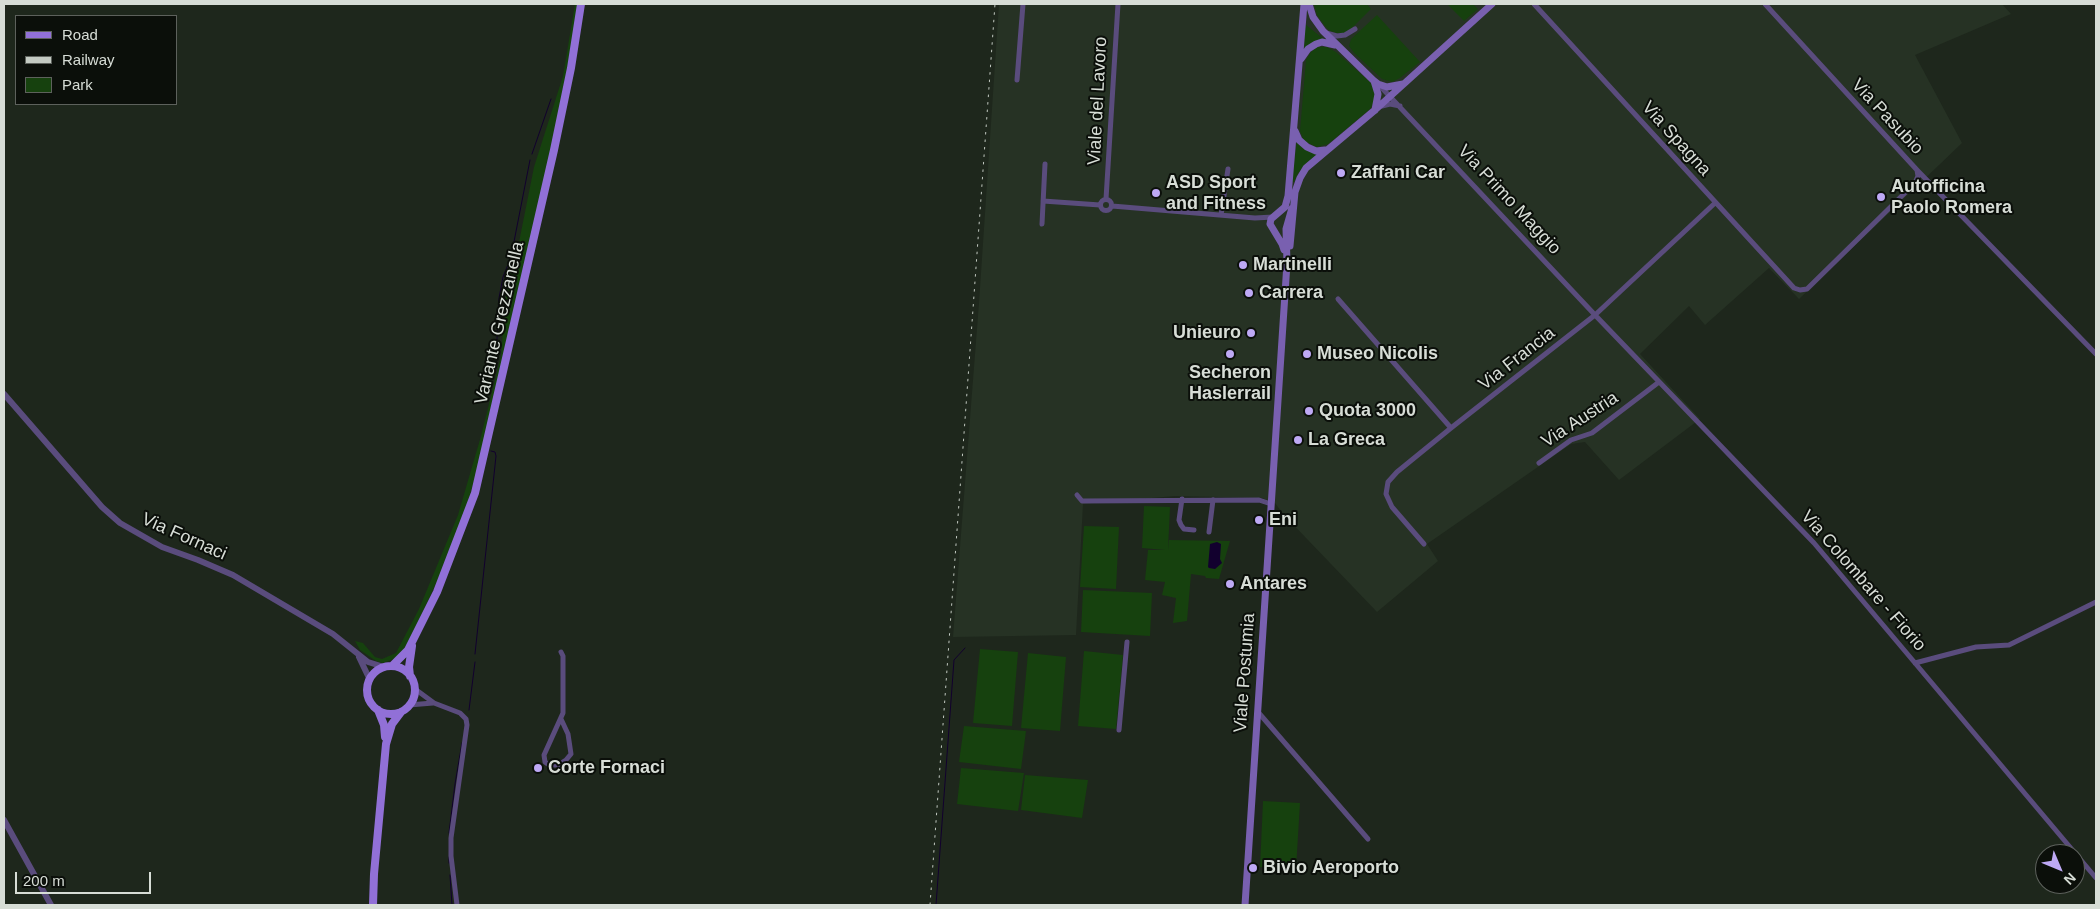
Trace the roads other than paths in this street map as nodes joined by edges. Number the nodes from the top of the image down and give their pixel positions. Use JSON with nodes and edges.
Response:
{"nodes":[{"id":1,"x":581,"y":4,"type":"edge"},
{"id":2,"x":1023,"y":4,"type":"edge"},
{"id":3,"x":1118,"y":4,"type":"edge"},
{"id":4,"x":1304,"y":4,"type":"edge"},
{"id":5,"x":1309,"y":4,"type":"edge"},
{"id":6,"x":1492,"y":4,"type":"edge"},
{"id":7,"x":1534,"y":4,"type":"edge"},
{"id":8,"x":1765,"y":4,"type":"edge"},
{"id":9,"x":1355,"y":29,"type":"dead end"},
{"id":10,"x":1323,"y":31,"type":"junction"},
{"id":11,"x":1336,"y":45,"type":"junction"},
{"id":12,"x":1300,"y":61,"type":"junction"},
{"id":13,"x":1017,"y":80,"type":"dead end"},
{"id":14,"x":1376,"y":82,"type":"junction"},
{"id":15,"x":1404,"y":84,"type":"junction"},
{"id":16,"x":1391,"y":96,"type":"junction"},
{"id":17,"x":1401,"y":106,"type":"junction"},
{"id":18,"x":1375,"y":110,"type":"junction"},
{"id":19,"x":1294,"y":128,"type":"junction"},
{"id":20,"x":1328,"y":149,"type":"junction"},
{"id":21,"x":1045,"y":164,"type":"dead end"},
{"id":22,"x":1228,"y":169,"type":"dead end"},
{"id":23,"x":1917,"y":170,"type":"junction"},
{"id":24,"x":1106,"y":199,"type":"junction"},
{"id":25,"x":1043,"y":201,"type":"junction"},
{"id":26,"x":1715,"y":203,"type":"junction"},
{"id":27,"x":1100,"y":205,"type":"junction"},
{"id":28,"x":1112,"y":206,"type":"junction"},
{"id":29,"x":1292,"y":208,"type":"junction"},
{"id":30,"x":1222,"y":215,"type":"junction"},
{"id":31,"x":1275,"y":216,"type":"junction"},
{"id":32,"x":1255,"y":218,"type":"junction"},
{"id":33,"x":1042,"y":224,"type":"dead end"},
{"id":34,"x":1286,"y":225,"type":"junction"},
{"id":35,"x":1272,"y":229,"type":"junction"},
{"id":36,"x":1286,"y":263,"type":"junction"},
{"id":37,"x":1338,"y":299,"type":"dead end"},
{"id":38,"x":1594,"y":315,"type":"junction"},
{"id":39,"x":2096,"y":354,"type":"edge"},
{"id":40,"x":1659,"y":382,"type":"junction"},
{"id":41,"x":4,"y":394,"type":"edge"},
{"id":42,"x":1451,"y":428,"type":"junction"},
{"id":43,"x":1539,"y":463,"type":"dead end"},
{"id":44,"x":1077,"y":495,"type":"dead end"},
{"id":45,"x":1182,"y":499,"type":"junction"},
{"id":46,"x":1213,"y":500,"type":"junction"},
{"id":47,"x":1271,"y":504,"type":"junction"},
{"id":48,"x":1194,"y":530,"type":"dead end"},
{"id":49,"x":1209,"y":532,"type":"dead end"},
{"id":50,"x":1424,"y":544,"type":"dead end"},
{"id":51,"x":2096,"y":602,"type":"edge"},
{"id":52,"x":414,"y":639,"type":"junction"},
{"id":53,"x":1127,"y":642,"type":"dead end"},
{"id":54,"x":561,"y":652,"type":"dead end"},
{"id":55,"x":357,"y":654,"type":"junction"},
{"id":56,"x":1915,"y":663,"type":"junction"},
{"id":57,"x":388,"y":667,"type":"junction"},
{"id":58,"x":410,"y":676,"type":"junction"},
{"id":59,"x":370,"y":680,"type":"junction"},
{"id":60,"x":415,"y":688,"type":"junction"},
{"id":61,"x":434,"y":703,"type":"junction"},
{"id":62,"x":409,"y":705,"type":"junction"},
{"id":63,"x":378,"y":710,"type":"junction"},
{"id":64,"x":400,"y":712,"type":"junction"},
{"id":65,"x":1258,"y":712,"type":"junction"},
{"id":66,"x":561,"y":719,"type":"junction"},
{"id":67,"x":1119,"y":730,"type":"dead end"},
{"id":68,"x":386,"y":744,"type":"junction"},
{"id":69,"x":4,"y":820,"type":"edge"},
{"id":70,"x":1368,"y":839,"type":"dead end"},
{"id":71,"x":2096,"y":878,"type":"edge"},
{"id":72,"x":51,"y":905,"type":"edge"},
{"id":73,"x":373,"y":905,"type":"edge"},
{"id":74,"x":456,"y":905,"type":"edge"},
{"id":75,"x":1245,"y":905,"type":"edge"}],
"edges":[{"from":1,"to":52,"type":"main road","name":"Variante Grezzanella"},
{"from":2,"to":13,"type":"street"},
{"from":3,"to":24,"type":"street","name":"Viale del Lavoro"},
{"from":4,"to":12,"type":"main road"},
{"from":5,"to":10,"type":"main road","name":"Via Primo Maggio"},
{"from":6,"to":15,"type":"main road"},
{"from":7,"to":26,"type":"street","name":"Via Spagna"},
{"from":8,"to":23,"type":"street","name":"Via Pasubio"},
{"from":9,"to":10,"type":"street"},
{"from":10,"to":11,"type":"main road","name":"Via Primo Maggio"},
{"from":11,"to":12,"type":"main road"},
{"from":11,"to":14,"type":"main road","name":"Via Primo Maggio"},
{"from":12,"to":19,"type":"main road"},
{"from":14,"to":15,"type":"main road"},
{"from":14,"to":16,"type":"street","name":"Via Primo Maggio"},
{"from":14,"to":18,"type":"main road"},
{"from":15,"to":16,"type":"main road"},
{"from":15,"to":17,"type":"street"},
{"from":16,"to":17,"type":"street","name":"Via Primo Maggio"},
{"from":16,"to":18,"type":"main road"},
{"from":17,"to":18,"type":"street"},
{"from":17,"to":38,"type":"street","name":"Via Primo Maggio"},
{"from":18,"to":20,"type":"main road"},
{"from":19,"to":20,"type":"main road"},
{"from":19,"to":31,"type":"main road"},
{"from":20,"to":29,"type":"main road"},
{"from":21,"to":25,"type":"street"},
{"from":22,"to":30,"type":"street"},
{"from":23,"to":26,"type":"street","name":"Via Spagna"},
{"from":23,"to":39,"type":"street","name":"Via Pasubio"},
{"from":24,"to":27,"type":"street"},
{"from":24,"to":28,"type":"street"},
{"from":25,"to":27,"type":"street"},
{"from":25,"to":33,"type":"street"},
{"from":26,"to":38,"type":"street","name":"Via Francia"},
{"from":27,"to":28,"type":"street"},
{"from":28,"to":30,"type":"street"},
{"from":29,"to":34,"type":"main road","name":"Viale Postumia"},
{"from":29,"to":36,"type":"main road","name":"Viale Postumia"},
{"from":30,"to":32,"type":"street"},
{"from":31,"to":32,"type":"street"},
{"from":31,"to":34,"type":"main road"},
{"from":31,"to":35,"type":"main road"},
{"from":32,"to":35,"type":"street"},
{"from":34,"to":35,"type":"main road"},
{"from":34,"to":36,"type":"main road","name":"Viale Postumia"},
{"from":35,"to":36,"type":"main road","name":"Viale Postumia"},
{"from":36,"to":47,"type":"main road","name":"Viale Postumia"},
{"from":37,"to":42,"type":"street"},
{"from":38,"to":40,"type":"street","name":"Via Colombare - Fiorio"},
{"from":38,"to":42,"type":"street","name":"Via Francia"},
{"from":40,"to":43,"type":"street","name":"Via Austria"},
{"from":40,"to":56,"type":"street","name":"Via Colombare - Fiorio"},
{"from":41,"to":55,"type":"street","name":"Via Fornaci"},
{"from":42,"to":50,"type":"street","name":"Via Francia"},
{"from":44,"to":45,"type":"street"},
{"from":45,"to":46,"type":"street"},
{"from":45,"to":48,"type":"street"},
{"from":46,"to":47,"type":"street"},
{"from":46,"to":49,"type":"street"},
{"from":47,"to":65,"type":"main road","name":"Viale Postumia"},
{"from":51,"to":56,"type":"street"},
{"from":52,"to":57,"type":"main road","name":"Variante Grezzanella"},
{"from":52,"to":58,"type":"main road","name":"Variante Grezzanella"},
{"from":53,"to":67,"type":"street"},
{"from":54,"to":66,"type":"street"},
{"from":55,"to":57,"type":"street"},
{"from":55,"to":59,"type":"street"},
{"from":56,"to":71,"type":"street","name":"Via Colombare - Fiorio"},
{"from":57,"to":58,"type":"main road"},
{"from":57,"to":59,"type":"main road","name":"Variante Grezzanella"},
{"from":58,"to":60,"type":"main road","name":"Variante Grezzanella"},
{"from":59,"to":63,"type":"main road"},
{"from":60,"to":61,"type":"street"},
{"from":60,"to":62,"type":"main road"},
{"from":61,"to":62,"type":"street"},
{"from":61,"to":74,"type":"street"},
{"from":62,"to":64,"type":"main road"},
{"from":63,"to":64,"type":"main road"},
{"from":63,"to":68,"type":"main road"},
{"from":64,"to":68,"type":"main road"},
{"from":65,"to":70,"type":"street"},
{"from":65,"to":75,"type":"main road","name":"Viale Postumia"},
{"from":66,"to":66,"type":"street"},
{"from":68,"to":73,"type":"main road"},
{"from":69,"to":72,"type":"street"}]}
